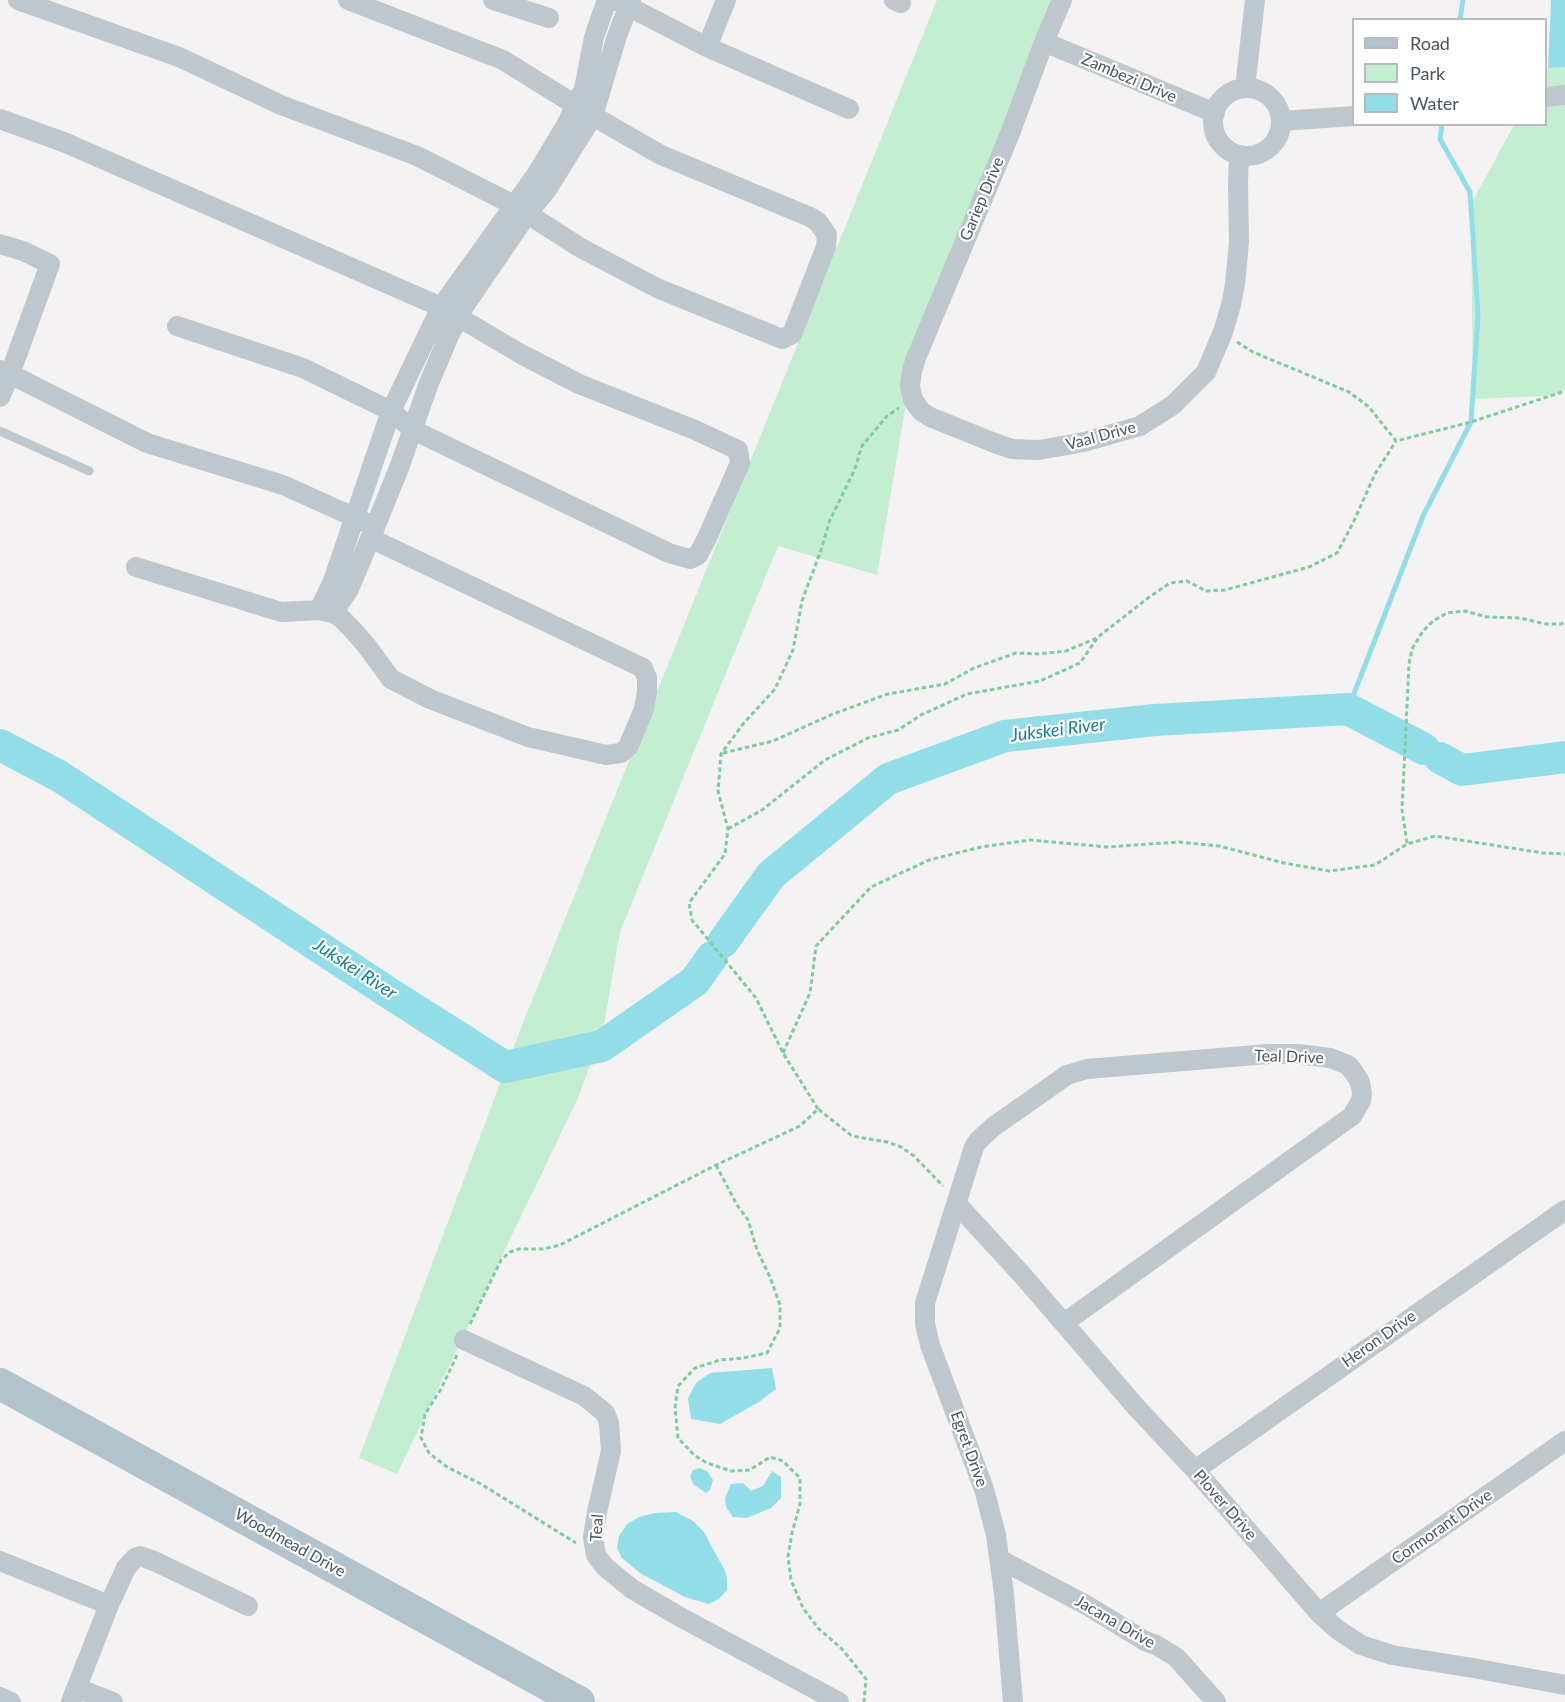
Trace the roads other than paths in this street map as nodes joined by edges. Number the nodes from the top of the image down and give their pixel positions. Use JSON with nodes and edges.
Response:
{"nodes":[{"id":1,"x":18,"y":0,"type":"edge"},
{"id":2,"x":348,"y":0,"type":"edge"},
{"id":3,"x":493,"y":0,"type":"edge"},
{"id":4,"x":607,"y":0,"type":"edge"},
{"id":5,"x":726,"y":0,"type":"edge"},
{"id":6,"x":1062,"y":0,"type":"edge"},
{"id":7,"x":1256,"y":0,"type":"edge"},
{"id":8,"x":625,"y":2,"type":"edge"},
{"id":9,"x":549,"y":18,"type":"dead end"},
{"id":10,"x":1044,"y":42,"type":"junction"},
{"id":11,"x":706,"y":47,"type":"junction"},
{"id":12,"x":1245,"y":88,"type":"junction"},
{"id":13,"x":1565,"y":95,"type":"edge"},
{"id":14,"x":1547,"y":97,"type":"edge"},
{"id":15,"x":576,"y":105,"type":"junction"},
{"id":16,"x":849,"y":109,"type":"dead end"},
{"id":17,"x":1215,"y":113,"type":"junction"},
{"id":18,"x":592,"y":116,"type":"junction"},
{"id":19,"x":1352,"y":116,"type":"edge"},
{"id":20,"x":0,"y":119,"type":"edge"},
{"id":21,"x":1281,"y":121,"type":"junction"},
{"id":22,"x":1239,"y":155,"type":"junction"},
{"id":23,"x":520,"y":210,"type":"junction"},
{"id":24,"x":0,"y":244,"type":"edge"},
{"id":25,"x":441,"y":307,"type":"junction"},
{"id":26,"x":458,"y":318,"type":"junction"},
{"id":27,"x":177,"y":326,"type":"dead end"},
{"id":28,"x":5,"y":372,"type":"edge"},
{"id":29,"x":0,"y":397,"type":"edge"},
{"id":30,"x":913,"y":400,"type":"joint"},
{"id":31,"x":391,"y":411,"type":"junction"},
{"id":32,"x":413,"y":430,"type":"junction"},
{"id":33,"x":0,"y":431,"type":"edge"},
{"id":34,"x":89,"y":471,"type":"dead end"},
{"id":35,"x":355,"y":517,"type":"junction"},
{"id":36,"x":373,"y":532,"type":"junction"},
{"id":37,"x":136,"y":567,"type":"dead end"},
{"id":38,"x":326,"y":612,"type":"junction"},
{"id":39,"x":957,"y":1204,"type":"junction"},
{"id":40,"x":1565,"y":1210,"type":"edge"},
{"id":41,"x":1064,"y":1323,"type":"junction"},
{"id":42,"x":464,"y":1341,"type":"road end"},
{"id":43,"x":0,"y":1384,"type":"edge"},
{"id":44,"x":1565,"y":1442,"type":"edge"},
{"id":45,"x":1195,"y":1470,"type":"junction"},
{"id":46,"x":1000,"y":1560,"type":"junction"},
{"id":47,"x":0,"y":1561,"type":"edge"},
{"id":48,"x":110,"y":1605,"type":"junction"},
{"id":49,"x":248,"y":1606,"type":"dead end"},
{"id":50,"x":1319,"y":1613,"type":"junction"},
{"id":51,"x":1565,"y":1685,"type":"edge"},
{"id":52,"x":74,"y":1695,"type":"edge"},
{"id":53,"x":0,"y":1697,"type":"edge"},
{"id":54,"x":11,"y":1702,"type":"edge"},
{"id":55,"x":113,"y":1702,"type":"edge"},
{"id":56,"x":579,"y":1702,"type":"edge"},
{"id":57,"x":839,"y":1702,"type":"edge"},
{"id":58,"x":1013,"y":1702,"type":"edge"},
{"id":59,"x":1216,"y":1702,"type":"edge"}],
"edges":[{"from":1,"to":23,"type":"street"},
{"from":2,"to":15,"type":"street"},
{"from":3,"to":9,"type":"street"},
{"from":4,"to":15,"type":"street"},
{"from":5,"to":11,"type":"street"},
{"from":6,"to":10,"type":"street","name":"Gariep Drive"},
{"from":7,"to":12,"type":"street"},
{"from":8,"to":11,"type":"street"},
{"from":8,"to":18,"type":"street"},
{"from":10,"to":17,"type":"street","name":"Zambezi Drive"},
{"from":10,"to":30,"type":"street","name":"Gariep Drive"},
{"from":11,"to":16,"type":"street"},
{"from":12,"to":17,"type":"street"},
{"from":12,"to":21,"type":"street"},
{"from":13,"to":14,"type":"street"},
{"from":15,"to":18,"type":"street"},
{"from":15,"to":23,"type":"street"},
{"from":17,"to":22,"type":"street"},
{"from":18,"to":23,"type":"street"},
{"from":18,"to":23,"type":"street"},
{"from":19,"to":21,"type":"street"},
{"from":20,"to":25,"type":"street"},
{"from":21,"to":22,"type":"street"},
{"from":22,"to":30,"type":"street","name":"Vaal Drive"},
{"from":23,"to":25,"type":"street"},
{"from":23,"to":26,"type":"street"},
{"from":24,"to":28,"type":"street"},
{"from":25,"to":26,"type":"street"},
{"from":25,"to":31,"type":"street"},
{"from":26,"to":32,"type":"street"},
{"from":26,"to":32,"type":"street"},
{"from":27,"to":31,"type":"street"},
{"from":28,"to":29,"type":"street"},
{"from":28,"to":35,"type":"street"},
{"from":31,"to":32,"type":"street"},
{"from":31,"to":35,"type":"street"},
{"from":32,"to":36,"type":"street"},
{"from":33,"to":34,"type":"lane"},
{"from":35,"to":36,"type":"street"},
{"from":35,"to":38,"type":"street"},
{"from":36,"to":38,"type":"street"},
{"from":36,"to":38,"type":"street"},
{"from":37,"to":38,"type":"street"},
{"from":39,"to":41,"type":"street","name":"Plover Drive"},
{"from":39,"to":41,"type":"street","name":"Teal Drive"},
{"from":39,"to":46,"type":"street","name":"Egret Drive"},
{"from":40,"to":45,"type":"street","name":"Heron Drive"},
{"from":41,"to":45,"type":"street","name":"Plover Drive"},
{"from":42,"to":57,"type":"street","name":"Teal"},
{"from":43,"to":56,"type":"main road","name":"Woodmead Drive"},
{"from":44,"to":50,"type":"street","name":"Cormorant Drive"},
{"from":45,"to":50,"type":"street","name":"Plover Drive"},
{"from":46,"to":58,"type":"street","name":"Egret Drive"},
{"from":46,"to":59,"type":"street","name":"Jacana Drive"},
{"from":47,"to":48,"type":"street"},
{"from":48,"to":49,"type":"street"},
{"from":48,"to":52,"type":"street"},
{"from":50,"to":51,"type":"street","name":"Plover Drive"},
{"from":52,"to":55,"type":"street"},
{"from":53,"to":54,"type":"street"}]}
